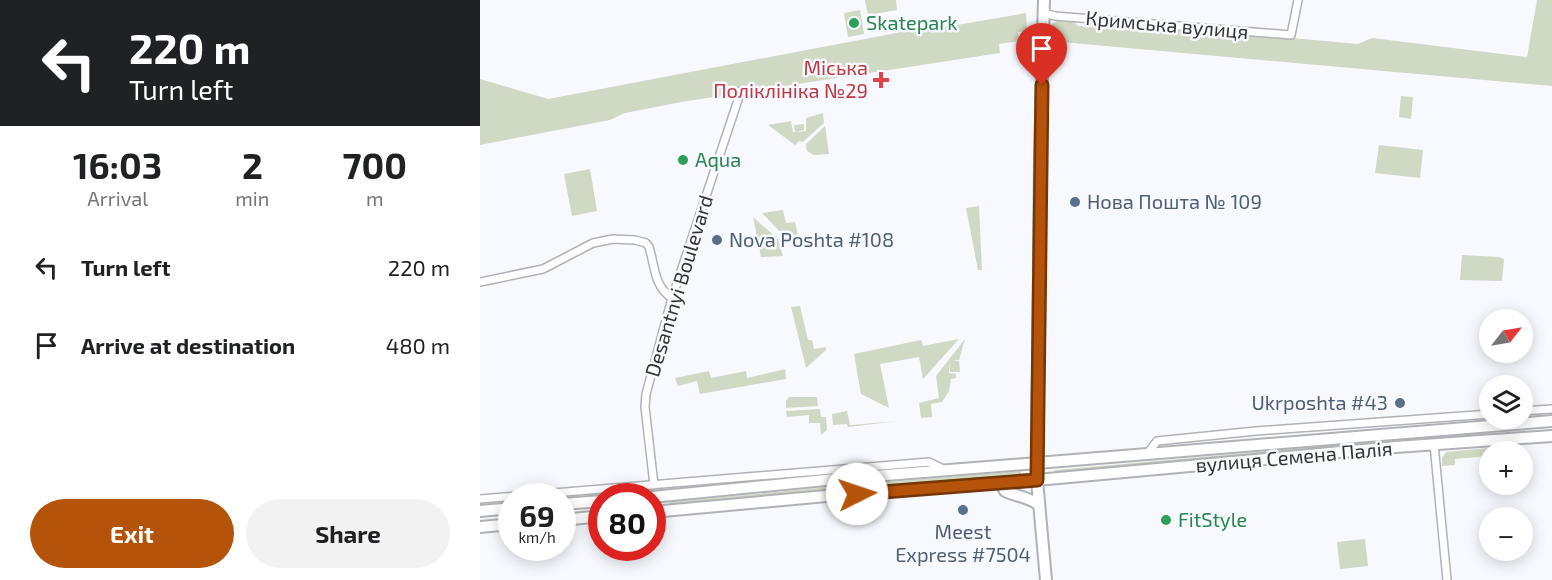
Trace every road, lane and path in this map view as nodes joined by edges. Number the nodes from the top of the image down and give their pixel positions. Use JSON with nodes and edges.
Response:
{"nodes":[{"id":1,"x":1044,"y":0,"type":"edge"},
{"id":2,"x":1298,"y":0,"type":"edge"},
{"id":3,"x":1044,"y":13,"type":"junction"},
{"id":4,"x":741,"y":91,"type":"dead end"},
{"id":5,"x":480,"y":282,"type":"edge"},
{"id":6,"x":672,"y":298,"type":"junction"},
{"id":7,"x":1552,"y":409,"type":"edge"},
{"id":8,"x":1533,"y":410,"type":"edge"},
{"id":9,"x":1479,"y":415,"type":"edge"},
{"id":10,"x":1552,"y":421,"type":"edge"},
{"id":11,"x":1256,"y":431,"type":"junction"},
{"id":12,"x":1395,"y":433,"type":"junction"},
{"id":13,"x":1552,"y":436,"type":"edge"},
{"id":14,"x":1434,"y":444,"type":"junction"},
{"id":15,"x":1258,"y":445,"type":"junction"},
{"id":16,"x":1396,"y":447,"type":"junction"},
{"id":17,"x":1147,"y":454,"type":"junction"},
{"id":18,"x":1037,"y":463,"type":"junction"},
{"id":19,"x":946,"y":471,"type":"junction"},
{"id":20,"x":836,"y":479,"type":"junction"},
{"id":21,"x":1037,"y":480,"type":"junction"},
{"id":22,"x":654,"y":483,"type":"edge"},
{"id":23,"x":1001,"y":483,"type":"junction"},
{"id":24,"x":666,"y":484,"type":"edge"},
{"id":25,"x":588,"y":490,"type":"edge"},
{"id":26,"x":837,"y":495,"type":"junction"},
{"id":27,"x":666,"y":496,"type":"edge"},
{"id":28,"x":480,"y":499,"type":"edge"},
{"id":29,"x":1039,"y":505,"type":"junction"},
{"id":30,"x":498,"y":509,"type":"edge"},
{"id":31,"x":480,"y":511,"type":"edge"},
{"id":32,"x":666,"y":511,"type":"edge"},
{"id":33,"x":498,"y":525,"type":"edge"},
{"id":34,"x":480,"y":527,"type":"edge"},
{"id":35,"x":1046,"y":580,"type":"edge"},
{"id":36,"x":1447,"y":580,"type":"edge"}],
"edges":[{"from":1,"to":3,"type":"main road"},
{"from":2,"to":3,"type":"street","name":"Кримська вулиця"},
{"from":3,"to":18,"type":"main road"},
{"from":4,"to":6,"type":"street","name":"Desantnyi Boulevard"},
{"from":5,"to":6,"type":"street"},
{"from":6,"to":22,"type":"street","name":"Desantnyi Boulevard"},
{"from":7,"to":8,"type":"street"},
{"from":9,"to":11,"type":"street"},
{"from":10,"to":12,"type":"main road","name":"вулиця Семена Палія"},
{"from":11,"to":15,"type":"street"},
{"from":11,"to":17,"type":"street"},
{"from":12,"to":15,"type":"main road","name":"вулиця Семена Палія"},
{"from":12,"to":16,"type":"main road"},
{"from":13,"to":14,"type":"main road","name":"вулиця Семена Палія"},
{"from":14,"to":16,"type":"main road","name":"вулиця Семена Палія"},
{"from":14,"to":36,"type":"street"},
{"from":15,"to":17,"type":"main road","name":"вулиця Семена Палія"},
{"from":16,"to":21,"type":"main road","name":"вулиця Семена Палія"},
{"from":17,"to":18,"type":"main road","name":"вулиця Семена Палія"},
{"from":18,"to":19,"type":"main road","name":"вулиця Семена Палія"},
{"from":18,"to":21,"type":"main road"},
{"from":19,"to":20,"type":"main road","name":"вулиця Семена Палія"},
{"from":19,"to":24,"type":"street"},
{"from":20,"to":26,"type":"main road"},
{"from":20,"to":27,"type":"main road","name":"вулиця Семена Палія"},
{"from":21,"to":23,"type":"main road","name":"вулиця Семена Палія"},
{"from":21,"to":29,"type":"main road"},
{"from":23,"to":26,"type":"main road","name":"вулиця Семена Палія"},
{"from":23,"to":29,"type":"main road"},
{"from":25,"to":28,"type":"street"},
{"from":26,"to":32,"type":"main road","name":"вулиця Семена Палія"},
{"from":29,"to":35,"type":"main road"},
{"from":30,"to":31,"type":"main road"},
{"from":33,"to":34,"type":"main road"}]}
